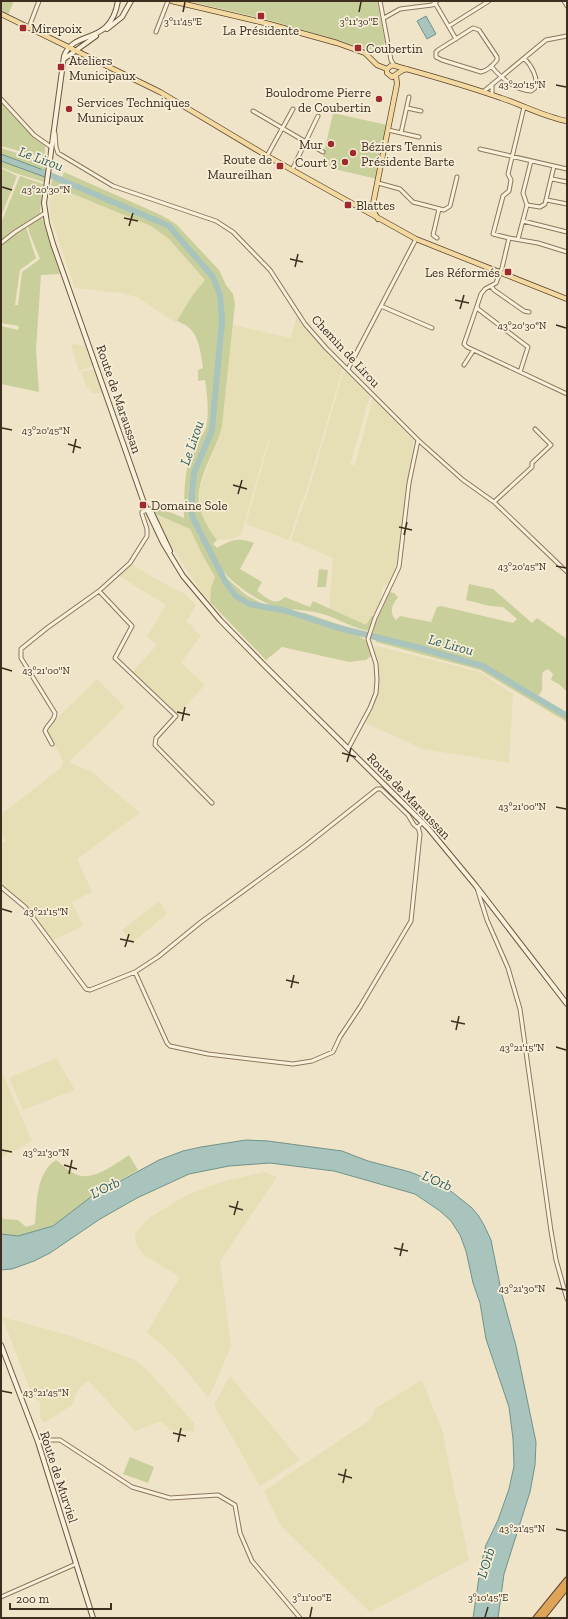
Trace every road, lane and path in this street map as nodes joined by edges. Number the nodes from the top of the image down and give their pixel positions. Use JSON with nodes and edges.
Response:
{"nodes":[{"id":1,"x":39,"y":1,"type":"edge"},
{"id":2,"x":118,"y":1,"type":"edge"},
{"id":3,"x":131,"y":1,"type":"edge"},
{"id":4,"x":168,"y":1,"type":"edge"},
{"id":5,"x":172,"y":1,"type":"edge"},
{"id":6,"x":380,"y":1,"type":"edge"},
{"id":7,"x":489,"y":1,"type":"edge"},
{"id":8,"x":564,"y":1,"type":"edge"},
{"id":9,"x":436,"y":2,"type":"edge"},
{"id":10,"x":567,"y":6,"type":"edge"},
{"id":11,"x":1,"y":14,"type":"edge"},
{"id":12,"x":384,"y":18,"type":"junction"},
{"id":13,"x":449,"y":26,"type":"junction"},
{"id":14,"x":29,"y":27,"type":"junction"},
{"id":15,"x":156,"y":32,"type":"dead end"},
{"id":16,"x":567,"y":36,"type":"edge"},
{"id":17,"x":456,"y":39,"type":"junction"},
{"id":18,"x":69,"y":47,"type":"junction"},
{"id":19,"x":77,"y":51,"type":"junction"},
{"id":20,"x":524,"y":58,"type":"junction"},
{"id":21,"x":64,"y":59,"type":"junction"},
{"id":22,"x":391,"y":60,"type":"junction"},
{"id":23,"x":396,"y":66,"type":"junction"},
{"id":24,"x":491,"y":66,"type":"junction"},
{"id":25,"x":388,"y":67,"type":"junction"},
{"id":26,"x":409,"y":69,"type":"junction"},
{"id":27,"x":397,"y":74,"type":"junction"},
{"id":28,"x":501,"y":77,"type":"junction"},
{"id":29,"x":492,"y":84,"type":"junction"},
{"id":30,"x":483,"y":92,"type":"junction"},
{"id":31,"x":492,"y":95,"type":"junction"},
{"id":32,"x":409,"y":97,"type":"dead end"},
{"id":33,"x":1,"y":99,"type":"edge"},
{"id":34,"x":524,"y":107,"type":"junction"},
{"id":35,"x":407,"y":108,"type":"junction"},
{"id":36,"x":293,"y":109,"type":"dead end"},
{"id":37,"x":253,"y":111,"type":"dead end"},
{"id":38,"x":421,"y":111,"type":"dead end"},
{"id":39,"x":318,"y":116,"type":"dead end"},
{"id":40,"x":567,"y":121,"type":"edge"},
{"id":41,"x":54,"y":127,"type":"junction"},
{"id":42,"x":282,"y":128,"type":"junction"},
{"id":43,"x":388,"y":130,"type":"junction"},
{"id":44,"x":401,"y":133,"type":"junction"},
{"id":45,"x":419,"y":137,"type":"dead end"},
{"id":46,"x":305,"y":141,"type":"junction"},
{"id":47,"x":51,"y":147,"type":"junction"},
{"id":48,"x":480,"y":149,"type":"dead end"},
{"id":49,"x":323,"y":152,"type":"dead end"},
{"id":50,"x":267,"y":156,"type":"junction"},
{"id":51,"x":512,"y":157,"type":"junction"},
{"id":52,"x":531,"y":161,"type":"junction"},
{"id":53,"x":554,"y":166,"type":"junction"},
{"id":54,"x":567,"y":169,"type":"edge"},
{"id":55,"x":292,"y":170,"type":"junction"},
{"id":56,"x":457,"y":177,"type":"dead end"},
{"id":57,"x":552,"y":179,"type":"junction"},
{"id":58,"x":567,"y":182,"type":"edge"},
{"id":59,"x":378,"y":183,"type":"junction"},
{"id":60,"x":547,"y":200,"type":"junction"},
{"id":61,"x":373,"y":204,"type":"junction"},
{"id":62,"x":567,"y":204,"type":"edge"},
{"id":63,"x":527,"y":205,"type":"junction"},
{"id":64,"x":356,"y":207,"type":"junction"},
{"id":65,"x":439,"y":209,"type":"junction"},
{"id":66,"x":45,"y":215,"type":"junction"},
{"id":67,"x":378,"y":219,"type":"junction"},
{"id":68,"x":523,"y":222,"type":"junction"},
{"id":69,"x":567,"y":232,"type":"edge"},
{"id":70,"x":437,"y":238,"type":"dead end"},
{"id":71,"x":509,"y":238,"type":"junction"},
{"id":72,"x":416,"y":239,"type":"junction"},
{"id":73,"x":518,"y":240,"type":"junction"},
{"id":74,"x":1,"y":243,"type":"edge"},
{"id":75,"x":567,"y":252,"type":"edge"},
{"id":76,"x":500,"y":272,"type":"junction"},
{"id":77,"x":491,"y":286,"type":"junction"},
{"id":78,"x":567,"y":299,"type":"edge"},
{"id":79,"x":381,"y":306,"type":"junction"},
{"id":80,"x":477,"y":306,"type":"junction"},
{"id":81,"x":529,"y":312,"type":"dead end"},
{"id":82,"x":432,"y":328,"type":"dead end"},
{"id":83,"x":473,"y":351,"type":"junction"},
{"id":84,"x":464,"y":365,"type":"dead end"},
{"id":85,"x":348,"y":369,"type":"junction"},
{"id":86,"x":520,"y":372,"type":"junction"},
{"id":87,"x":567,"y":394,"type":"edge"},
{"id":88,"x":535,"y":429,"type":"dead end"},
{"id":89,"x":418,"y":440,"type":"junction"},
{"id":90,"x":494,"y":502,"type":"junction"},
{"id":91,"x":149,"y":509,"type":"junction"},
{"id":92,"x":567,"y":572,"type":"edge"},
{"id":93,"x":99,"y":591,"type":"junction"},
{"id":94,"x":52,"y":744,"type":"dead end"},
{"id":95,"x":348,"y":749,"type":"junction"},
{"id":96,"x":212,"y":803,"type":"dead end"},
{"id":97,"x":423,"y":822,"type":"junction"},
{"id":98,"x":418,"y":828,"type":"junction"},
{"id":99,"x":476,"y":886,"type":"junction"},
{"id":100,"x":1,"y":887,"type":"edge"},
{"id":101,"x":134,"y":972,"type":"junction"},
{"id":102,"x":567,"y":1004,"type":"edge"},
{"id":103,"x":567,"y":1299,"type":"edge"},
{"id":104,"x":1,"y":1345,"type":"edge"},
{"id":105,"x":38,"y":1442,"type":"junction"},
{"id":106,"x":76,"y":1564,"type":"junction"},
{"id":107,"x":567,"y":1580,"type":"edge"},
{"id":108,"x":567,"y":1587,"type":"edge"},
{"id":109,"x":1,"y":1598,"type":"edge"},
{"id":110,"x":93,"y":1618,"type":"edge"},
{"id":111,"x":300,"y":1618,"type":"edge"},
{"id":112,"x":536,"y":1618,"type":"edge"},
{"id":113,"x":542,"y":1618,"type":"edge"}],
"edges":[{"from":1,"to":14,"type":"street"},
{"from":2,"to":18,"type":"main road"},
{"from":3,"to":19,"type":"main road"},
{"from":4,"to":15,"type":"street"},
{"from":5,"to":25,"type":"main road"},
{"from":6,"to":12,"type":"street"},
{"from":7,"to":13,"type":"street"},
{"from":8,"to":10,"type":"street"},
{"from":9,"to":12,"type":"street"},
{"from":9,"to":13,"type":"street"},
{"from":11,"to":14,"type":"main road"},
{"from":12,"to":22,"type":"street"},
{"from":13,"to":17,"type":"street"},
{"from":14,"to":18,"type":"main road"},
{"from":16,"to":20,"type":"street"},
{"from":17,"to":24,"type":"street"},
{"from":17,"to":24,"type":"street"},
{"from":18,"to":19,"type":"main road"},
{"from":18,"to":21,"type":"main road","name":"Route de Maraussan"},
{"from":19,"to":21,"type":"main road"},
{"from":19,"to":50,"type":"main road"},
{"from":20,"to":28,"type":"street"},
{"from":20,"to":28,"type":"street"},
{"from":21,"to":41,"type":"main road","name":"Route de Maraussan"},
{"from":22,"to":23,"type":"street"},
{"from":22,"to":25,"type":"street"},
{"from":23,"to":25,"type":"main road"},
{"from":23,"to":26,"type":"main road"},
{"from":23,"to":27,"type":"main road"},
{"from":24,"to":28,"type":"street"},
{"from":25,"to":27,"type":"main road"},
{"from":26,"to":27,"type":"main road"},
{"from":26,"to":30,"type":"main road"},
{"from":27,"to":43,"type":"main road"},
{"from":28,"to":29,"type":"street"},
{"from":29,"to":30,"type":"street"},
{"from":29,"to":31,"type":"street"},
{"from":30,"to":31,"type":"main road"},
{"from":31,"to":34,"type":"main road"},
{"from":32,"to":35,"type":"street"},
{"from":33,"to":47,"type":"street"},
{"from":34,"to":40,"type":"main road"},
{"from":34,"to":51,"type":"street"},
{"from":35,"to":38,"type":"street"},
{"from":35,"to":44,"type":"street"},
{"from":36,"to":42,"type":"street"},
{"from":37,"to":42,"type":"street"},
{"from":39,"to":46,"type":"street"},
{"from":41,"to":47,"type":"main road","name":"Route de Maraussan"},
{"from":41,"to":85,"type":"street","name":"Chemin de Lirou"},
{"from":42,"to":46,"type":"street"},
{"from":42,"to":50,"type":"street"},
{"from":43,"to":44,"type":"street"},
{"from":43,"to":59,"type":"main road"},
{"from":44,"to":45,"type":"street"},
{"from":46,"to":49,"type":"street"},
{"from":46,"to":55,"type":"street"},
{"from":47,"to":66,"type":"main road","name":"Route de Maraussan"},
{"from":48,"to":51,"type":"street"},
{"from":50,"to":55,"type":"main road"},
{"from":51,"to":52,"type":"street"},
{"from":51,"to":71,"type":"street"},
{"from":52,"to":53,"type":"street"},
{"from":52,"to":63,"type":"street"},
{"from":53,"to":54,"type":"street"},
{"from":53,"to":57,"type":"street"},
{"from":55,"to":64,"type":"main road"},
{"from":56,"to":65,"type":"street"},
{"from":57,"to":58,"type":"street"},
{"from":57,"to":60,"type":"street"},
{"from":59,"to":61,"type":"main road"},
{"from":59,"to":65,"type":"street"},
{"from":60,"to":62,"type":"street"},
{"from":60,"to":63,"type":"street"},
{"from":61,"to":64,"type":"main road"},
{"from":61,"to":67,"type":"main road"},
{"from":63,"to":68,"type":"street"},
{"from":64,"to":67,"type":"main road"},
{"from":65,"to":70,"type":"street"},
{"from":66,"to":74,"type":"street"},
{"from":66,"to":91,"type":"main road","name":"Route de Maraussan"},
{"from":67,"to":72,"type":"main road"},
{"from":68,"to":69,"type":"street"},
{"from":68,"to":73,"type":"street"},
{"from":71,"to":73,"type":"street"},
{"from":71,"to":76,"type":"street"},
{"from":72,"to":76,"type":"main road"},
{"from":72,"to":79,"type":"street"},
{"from":73,"to":75,"type":"street"},
{"from":76,"to":77,"type":"street"},
{"from":76,"to":78,"type":"main road"},
{"from":77,"to":80,"type":"street"},
{"from":77,"to":81,"type":"street"},
{"from":79,"to":82,"type":"street"},
{"from":79,"to":85,"type":"street"},
{"from":80,"to":83,"type":"street"},
{"from":80,"to":86,"type":"street"},
{"from":83,"to":84,"type":"street"},
{"from":83,"to":86,"type":"street"},
{"from":85,"to":89,"type":"street","name":"Chemin de Lirou"},
{"from":86,"to":87,"type":"street"},
{"from":88,"to":90,"type":"street"},
{"from":89,"to":90,"type":"street","name":"Chemin de Lirou"},
{"from":89,"to":95,"type":"street"},
{"from":90,"to":92,"type":"street","name":"Chemin de Lirou"},
{"from":91,"to":93,"type":"street"},
{"from":91,"to":95,"type":"main road","name":"Route de Maraussan"},
{"from":93,"to":94,"type":"street"},
{"from":93,"to":96,"type":"street"},
{"from":95,"to":97,"type":"main road","name":"Route de Maraussan"},
{"from":97,"to":98,"type":"street"},
{"from":97,"to":99,"type":"main road","name":"Route de Maraussan"},
{"from":98,"to":101,"type":"street"},
{"from":98,"to":101,"type":"street"},
{"from":99,"to":102,"type":"main road","name":"Route de Maraussan"},
{"from":99,"to":103,"type":"street"},
{"from":100,"to":101,"type":"street"},
{"from":104,"to":105,"type":"main road","name":"Route de Murviel"},
{"from":105,"to":106,"type":"main road","name":"Route de Murviel"},
{"from":105,"to":111,"type":"street"},
{"from":106,"to":109,"type":"street"},
{"from":106,"to":110,"type":"main road","name":"Route de Murviel"},
{"from":107,"to":112,"type":"highway"},
{"from":108,"to":113,"type":"highway"}]}
